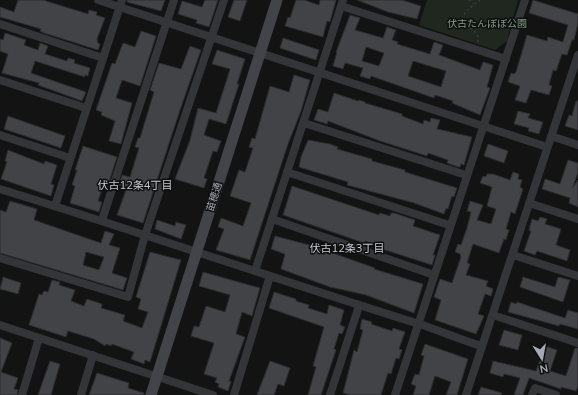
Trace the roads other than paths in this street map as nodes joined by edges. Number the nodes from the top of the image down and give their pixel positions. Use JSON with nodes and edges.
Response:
{"nodes":[{"id":1,"x":98,"y":0,"type":"edge"},
{"id":2,"x":174,"y":0,"type":"edge"},
{"id":3,"x":224,"y":0,"type":"edge"},
{"id":4,"x":277,"y":0,"type":"edge"},
{"id":5,"x":524,"y":0,"type":"edge"},
{"id":6,"x":342,"y":3,"type":"edge"},
{"id":7,"x":120,"y":4,"type":"edge"},
{"id":8,"x":167,"y":22,"type":"junction"},
{"id":9,"x":0,"y":24,"type":"edge"},
{"id":10,"x":213,"y":37,"type":"junction"},
{"id":11,"x":260,"y":52,"type":"junction"},
{"id":12,"x":578,"y":55,"type":"edge"},
{"id":13,"x":104,"y":58,"type":"junction"},
{"id":14,"x":506,"y":58,"type":"junction"},
{"id":15,"x":320,"y":72,"type":"junction"},
{"id":16,"x":575,"y":75,"type":"edge"},
{"id":17,"x":0,"y":80,"type":"edge"},
{"id":18,"x":86,"y":108,"type":"junction"},
{"id":19,"x":304,"y":123,"type":"junction"},
{"id":20,"x":483,"y":125,"type":"junction"},
{"id":21,"x":0,"y":135,"type":"edge"},
{"id":22,"x":551,"y":136,"type":"junction"},
{"id":23,"x":578,"y":145,"type":"edge"},
{"id":24,"x":547,"y":147,"type":"junction"},
{"id":25,"x":70,"y":158,"type":"junction"},
{"id":26,"x":288,"y":172,"type":"junction"},
{"id":27,"x":466,"y":175,"type":"junction"},
{"id":28,"x":0,"y":189,"type":"edge"},
{"id":29,"x":529,"y":203,"type":"junction"},
{"id":30,"x":55,"y":206,"type":"junction"},
{"id":31,"x":272,"y":219,"type":"junction"},
{"id":32,"x":578,"y":219,"type":"edge"},
{"id":33,"x":102,"y":220,"type":"junction"},
{"id":34,"x":449,"y":225,"type":"junction"},
{"id":35,"x":145,"y":235,"type":"junction"},
{"id":36,"x":196,"y":252,"type":"junction"},
{"id":37,"x":513,"y":255,"type":"junction"},
{"id":38,"x":0,"y":258,"type":"edge"},
{"id":39,"x":255,"y":271,"type":"junction"},
{"id":40,"x":434,"y":274,"type":"junction"},
{"id":41,"x":270,"y":276,"type":"junction"},
{"id":42,"x":578,"y":276,"type":"edge"},
{"id":43,"x":359,"y":306,"type":"junction"},
{"id":44,"x":493,"y":315,"type":"junction"},
{"id":45,"x":418,"y":324,"type":"junction"},
{"id":46,"x":0,"y":325,"type":"edge"},
{"id":47,"x":39,"y":338,"type":"junction"},
{"id":48,"x":578,"y":342,"type":"edge"},
{"id":49,"x":482,"y":346,"type":"junction"},
{"id":50,"x":93,"y":355,"type":"junction"},
{"id":51,"x":157,"y":377,"type":"junction"},
{"id":52,"x":22,"y":395,"type":"edge"},
{"id":53,"x":81,"y":395,"type":"edge"},
{"id":54,"x":151,"y":395,"type":"edge"},
{"id":55,"x":213,"y":395,"type":"edge"},
{"id":56,"x":234,"y":395,"type":"edge"},
{"id":57,"x":330,"y":395,"type":"edge"},
{"id":58,"x":395,"y":395,"type":"edge"},
{"id":59,"x":466,"y":395,"type":"edge"},
{"id":60,"x":532,"y":395,"type":"edge"},
{"id":61,"x":556,"y":395,"type":"edge"}],
"edges":[{"from":1,"to":7,"type":"street"},
{"from":2,"to":8,"type":"street"},
{"from":3,"to":10,"type":"street"},
{"from":4,"to":11,"type":"street","name":"苗穂通"},
{"from":5,"to":14,"type":"street"},
{"from":6,"to":14,"type":"street"},
{"from":6,"to":15,"type":"street"},
{"from":7,"to":8,"type":"street"},
{"from":7,"to":13,"type":"street"},
{"from":8,"to":10,"type":"street"},
{"from":8,"to":33,"type":"street"},
{"from":9,"to":13,"type":"street"},
{"from":10,"to":11,"type":"street"},
{"from":10,"to":35,"type":"street"},
{"from":11,"to":15,"type":"street"},
{"from":11,"to":36,"type":"street","name":"苗穂通"},
{"from":12,"to":16,"type":"street"},
{"from":13,"to":18,"type":"street"},
{"from":14,"to":20,"type":"street"},
{"from":15,"to":19,"type":"street"},
{"from":15,"to":20,"type":"street"},
{"from":16,"to":22,"type":"street"},
{"from":17,"to":18,"type":"street"},
{"from":18,"to":25,"type":"street"},
{"from":19,"to":26,"type":"street"},
{"from":19,"to":27,"type":"street"},
{"from":20,"to":24,"type":"street"},
{"from":20,"to":27,"type":"street"},
{"from":21,"to":25,"type":"street"},
{"from":22,"to":23,"type":"street"},
{"from":22,"to":24,"type":"street"},
{"from":24,"to":29,"type":"street"},
{"from":25,"to":30,"type":"street"},
{"from":26,"to":31,"type":"street"},
{"from":26,"to":34,"type":"street"},
{"from":27,"to":34,"type":"street"},
{"from":28,"to":30,"type":"street"},
{"from":29,"to":32,"type":"street"},
{"from":29,"to":37,"type":"street"},
{"from":30,"to":33,"type":"street"},
{"from":31,"to":39,"type":"street"},
{"from":31,"to":40,"type":"street"},
{"from":33,"to":35,"type":"street"},
{"from":34,"to":40,"type":"street"},
{"from":35,"to":36,"type":"street"},
{"from":35,"to":38,"type":"street"},
{"from":36,"to":39,"type":"street"},
{"from":36,"to":51,"type":"street","name":"苗穂通"},
{"from":37,"to":42,"type":"street"},
{"from":37,"to":44,"type":"street"},
{"from":39,"to":41,"type":"street"},
{"from":40,"to":45,"type":"street"},
{"from":41,"to":43,"type":"street"},
{"from":41,"to":56,"type":"street"},
{"from":43,"to":45,"type":"street"},
{"from":43,"to":57,"type":"street"},
{"from":44,"to":48,"type":"street"},
{"from":44,"to":49,"type":"street"},
{"from":45,"to":49,"type":"street"},
{"from":45,"to":58,"type":"street"},
{"from":46,"to":47,"type":"street"},
{"from":47,"to":50,"type":"street"},
{"from":47,"to":52,"type":"street"},
{"from":49,"to":59,"type":"street"},
{"from":50,"to":51,"type":"street"},
{"from":50,"to":53,"type":"street"},
{"from":51,"to":54,"type":"street","name":"苗穂通"},
{"from":51,"to":55,"type":"street"},
{"from":60,"to":61,"type":"street"}]}
